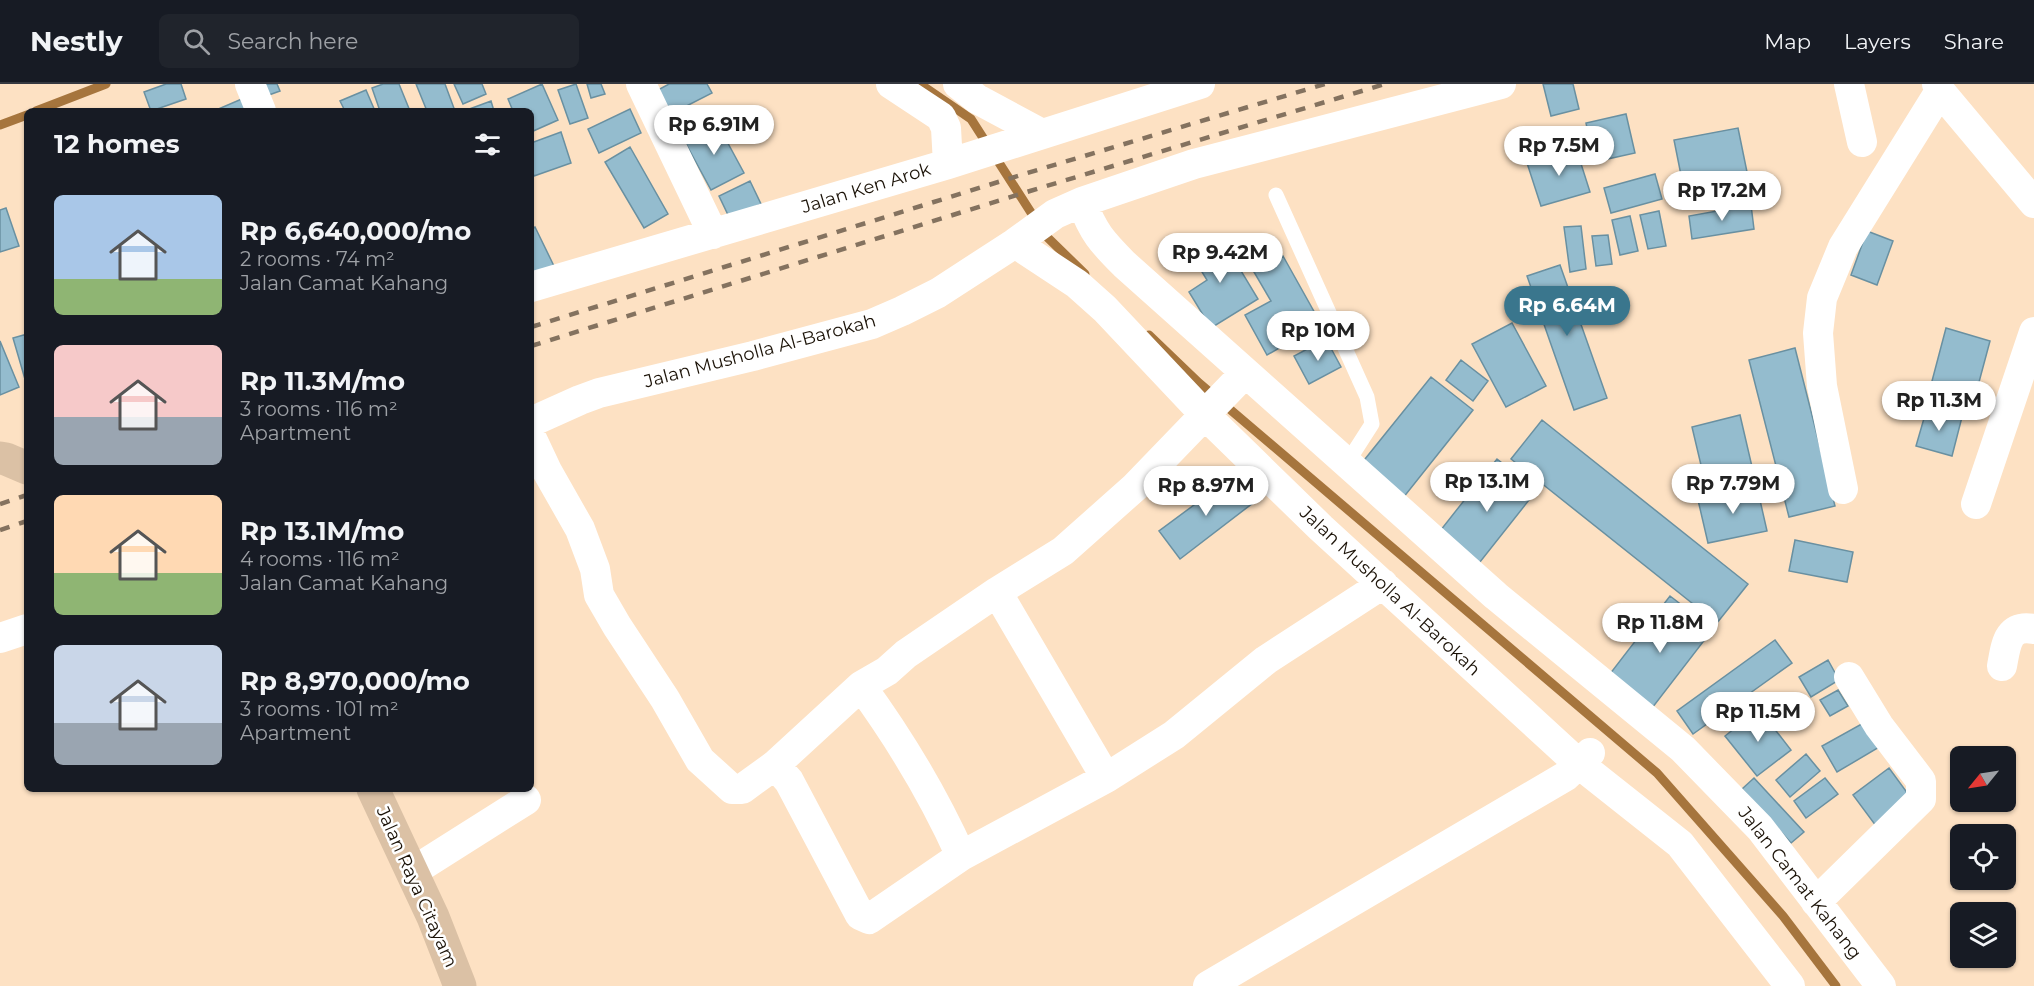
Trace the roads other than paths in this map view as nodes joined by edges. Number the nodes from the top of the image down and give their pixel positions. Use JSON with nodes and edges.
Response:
{"nodes":[{"id":1,"x":250,"y":84,"type":"edge"},
{"id":2,"x":641,"y":84,"type":"edge"},
{"id":3,"x":891,"y":84,"type":"edge"},
{"id":4,"x":958,"y":84,"type":"edge"},
{"id":5,"x":1200,"y":84,"type":"edge"},
{"id":6,"x":1501,"y":84,"type":"edge"},
{"id":7,"x":1849,"y":84,"type":"edge"},
{"id":8,"x":1938,"y":88,"type":"edge"},
{"id":9,"x":260,"y":108,"type":"edge"},
{"id":10,"x":1042,"y":134,"type":"junction"},
{"id":11,"x":1862,"y":142,"type":"dead end"},
{"id":12,"x":953,"y":162,"type":"junction"},
{"id":13,"x":1276,"y":195,"type":"dead end"},
{"id":14,"x":1083,"y":201,"type":"junction"},
{"id":15,"x":2034,"y":203,"type":"edge"},
{"id":16,"x":712,"y":234,"type":"junction"},
{"id":17,"x":1028,"y":234,"type":"junction"},
{"id":18,"x":534,"y":286,"type":"edge"},
{"id":19,"x":2034,"y":332,"type":"edge"},
{"id":20,"x":1244,"y":375,"type":"junction"},
{"id":21,"x":1209,"y":410,"type":"junction"},
{"id":22,"x":534,"y":421,"type":"edge"},
{"id":23,"x":534,"y":443,"type":"edge"},
{"id":24,"x":1347,"y":463,"type":"junction"},
{"id":25,"x":1843,"y":489,"type":"dead end"},
{"id":26,"x":1976,"y":504,"type":"dead end"},
{"id":27,"x":1383,"y":584,"type":"junction"},
{"id":28,"x":997,"y":592,"type":"junction"},
{"id":29,"x":2034,"y":629,"type":"edge"},
{"id":30,"x":24,"y":630,"type":"edge"},
{"id":31,"x":0,"y":638,"type":"edge"},
{"id":32,"x":2002,"y":666,"type":"dead end"},
{"id":33,"x":1849,"y":677,"type":"dead end"},
{"id":34,"x":861,"y":686,"type":"junction"},
{"id":35,"x":1585,"y":758,"type":"junction"},
{"id":36,"x":775,"y":765,"type":"junction"},
{"id":37,"x":1106,"y":778,"type":"junction"},
{"id":38,"x":374,"y":792,"type":"edge"},
{"id":39,"x":526,"y":800,"type":"dead end"},
{"id":40,"x":961,"y":856,"type":"junction"},
{"id":41,"x":412,"y":872,"type":"junction"},
{"id":42,"x":1816,"y":902,"type":"junction"},
{"id":43,"x":460,"y":986,"type":"edge"},
{"id":44,"x":1209,"y":986,"type":"edge"},
{"id":45,"x":1790,"y":986,"type":"edge"},
{"id":46,"x":1881,"y":986,"type":"edge"}],
"edges":[{"from":1,"to":9,"type":"street"},
{"from":2,"to":16,"type":"street"},
{"from":3,"to":12,"type":"street"},
{"from":4,"to":10,"type":"street"},
{"from":5,"to":10,"type":"street","name":"Jalan Ken Arok"},
{"from":6,"to":14,"type":"street"},
{"from":7,"to":11,"type":"street"},
{"from":8,"to":15,"type":"street"},
{"from":8,"to":25,"type":"street"},
{"from":10,"to":12,"type":"street","name":"Jalan Ken Arok"},
{"from":12,"to":16,"type":"street","name":"Jalan Ken Arok"},
{"from":13,"to":24,"type":"lane"},
{"from":14,"to":17,"type":"street"},
{"from":14,"to":20,"type":"street","name":"Jalan Camat Kahang"},
{"from":16,"to":18,"type":"street","name":"Jalan Ken Arok"},
{"from":17,"to":21,"type":"street","name":"Jalan Musholla Al-Barokah"},
{"from":17,"to":22,"type":"street","name":"Jalan Musholla Al-Barokah"},
{"from":19,"to":26,"type":"street"},
{"from":20,"to":21,"type":"street"},
{"from":20,"to":24,"type":"street","name":"Jalan Camat Kahang"},
{"from":21,"to":27,"type":"street","name":"Jalan Musholla Al-Barokah"},
{"from":21,"to":28,"type":"street"},
{"from":23,"to":36,"type":"street"},
{"from":24,"to":42,"type":"street","name":"Jalan Camat Kahang"},
{"from":27,"to":35,"type":"street","name":"Jalan Musholla Al-Barokah"},
{"from":27,"to":37,"type":"street"},
{"from":28,"to":34,"type":"street"},
{"from":28,"to":37,"type":"street"},
{"from":29,"to":32,"type":"street"},
{"from":30,"to":31,"type":"street"},
{"from":33,"to":42,"type":"street"},
{"from":34,"to":36,"type":"street"},
{"from":34,"to":40,"type":"street"},
{"from":35,"to":44,"type":"street"},
{"from":35,"to":45,"type":"street","name":"Jalan Musholla Al-Barokah"},
{"from":36,"to":40,"type":"street"},
{"from":37,"to":40,"type":"street"},
{"from":38,"to":41,"type":"main road","name":"Jalan Raya Citayam"},
{"from":39,"to":41,"type":"street"},
{"from":41,"to":43,"type":"main road","name":"Jalan Raya Citayam"},
{"from":42,"to":46,"type":"street","name":"Jalan Camat Kahang"}]}
